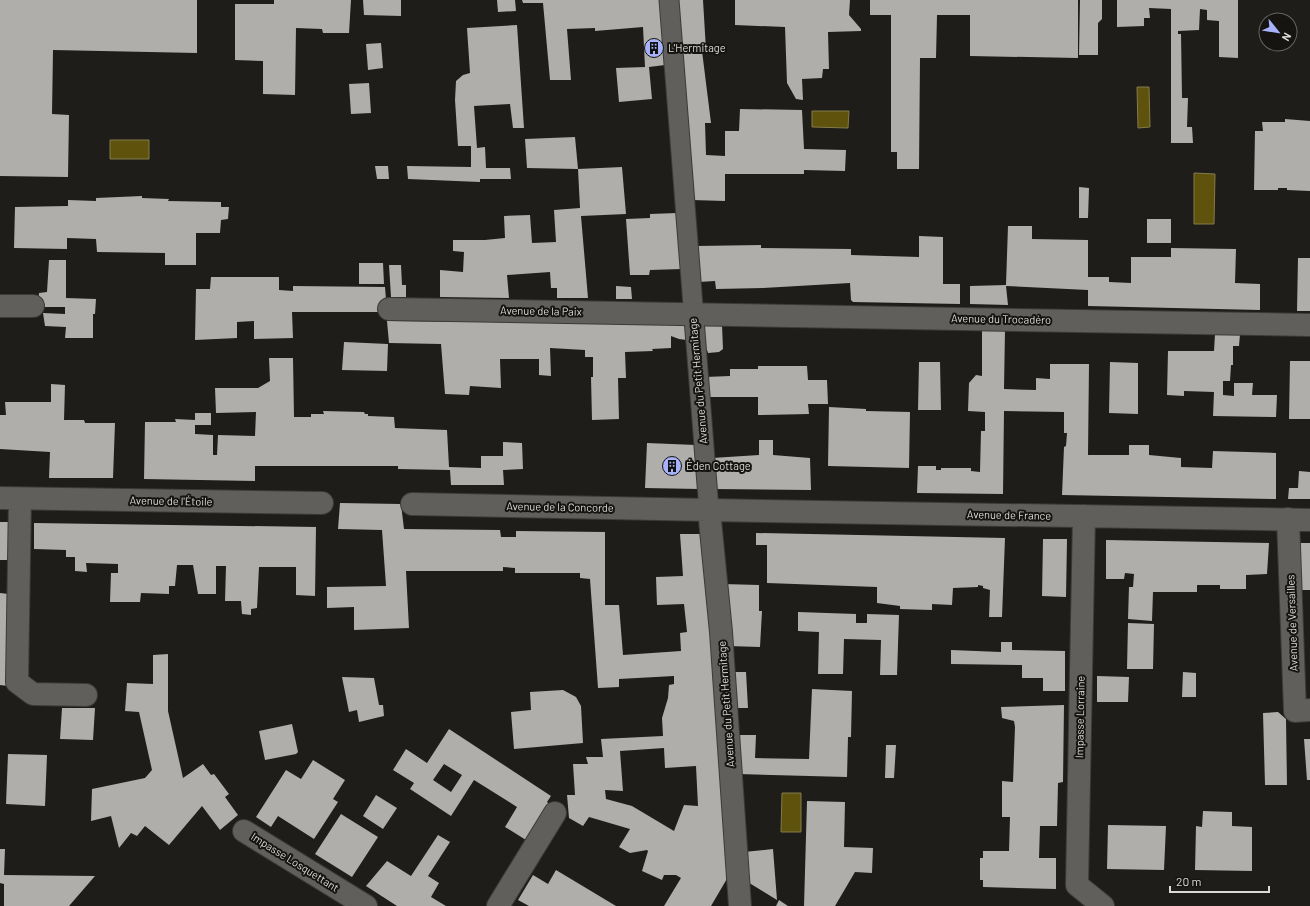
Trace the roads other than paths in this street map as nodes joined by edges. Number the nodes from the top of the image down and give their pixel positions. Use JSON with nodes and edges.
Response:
{"nodes":[{"id":1,"x":669,"y":0,"type":"edge"},
{"id":2,"x":0,"y":306,"type":"edge"},
{"id":3,"x":33,"y":306,"type":"dead end"},
{"id":4,"x":389,"y":309,"type":"dead end"},
{"id":5,"x":692,"y":314,"type":"junction"},
{"id":6,"x":1310,"y":325,"type":"edge"},
{"id":7,"x":10,"y":499,"type":"edge"},
{"id":8,"x":322,"y":503,"type":"dead end"},
{"id":9,"x":412,"y":504,"type":"dead end"},
{"id":10,"x":709,"y":510,"type":"junction"},
{"id":11,"x":1084,"y":516,"type":"junction"},
{"id":12,"x":1288,"y":519,"type":"junction"},
{"id":13,"x":1310,"y":520,"type":"edge"},
{"id":14,"x":86,"y":695,"type":"dead end"},
{"id":15,"x":1310,"y":710,"type":"edge"},
{"id":16,"x":555,"y":813,"type":"dead end"},
{"id":17,"x":244,"y":831,"type":"dead end"},
{"id":18,"x":366,"y":906,"type":"edge"},
{"id":19,"x":498,"y":906,"type":"edge"},
{"id":20,"x":740,"y":906,"type":"edge"},
{"id":21,"x":1103,"y":906,"type":"edge"}],
"edges":[{"from":1,"to":5,"type":"lane","name":"Avenue du Petit Hermitage"},
{"from":2,"to":3,"type":"street"},
{"from":4,"to":5,"type":"street","name":"Avenue de la Paix"},
{"from":5,"to":6,"type":"street","name":"Avenue du Trocadéro"},
{"from":5,"to":10,"type":"lane","name":"Avenue du Petit Hermitage"},
{"from":7,"to":8,"type":"street","name":"Avenue de l'Étoile"},
{"from":7,"to":14,"type":"street","name":"Avenue de l'Étoile"},
{"from":9,"to":10,"type":"street","name":"Avenue de la Concorde"},
{"from":10,"to":11,"type":"street","name":"Avenue de France"},
{"from":10,"to":20,"type":"street","name":"Avenue du Petit Hermitage"},
{"from":11,"to":12,"type":"street","name":"Avenue de France"},
{"from":11,"to":21,"type":"street","name":"Impasse Lorraine"},
{"from":12,"to":13,"type":"street","name":"Avenue de France"},
{"from":12,"to":15,"type":"street","name":"Avenue de Versailles"},
{"from":16,"to":19,"type":"street"},
{"from":17,"to":18,"type":"street","name":"Impasse Losquettant"}]}
